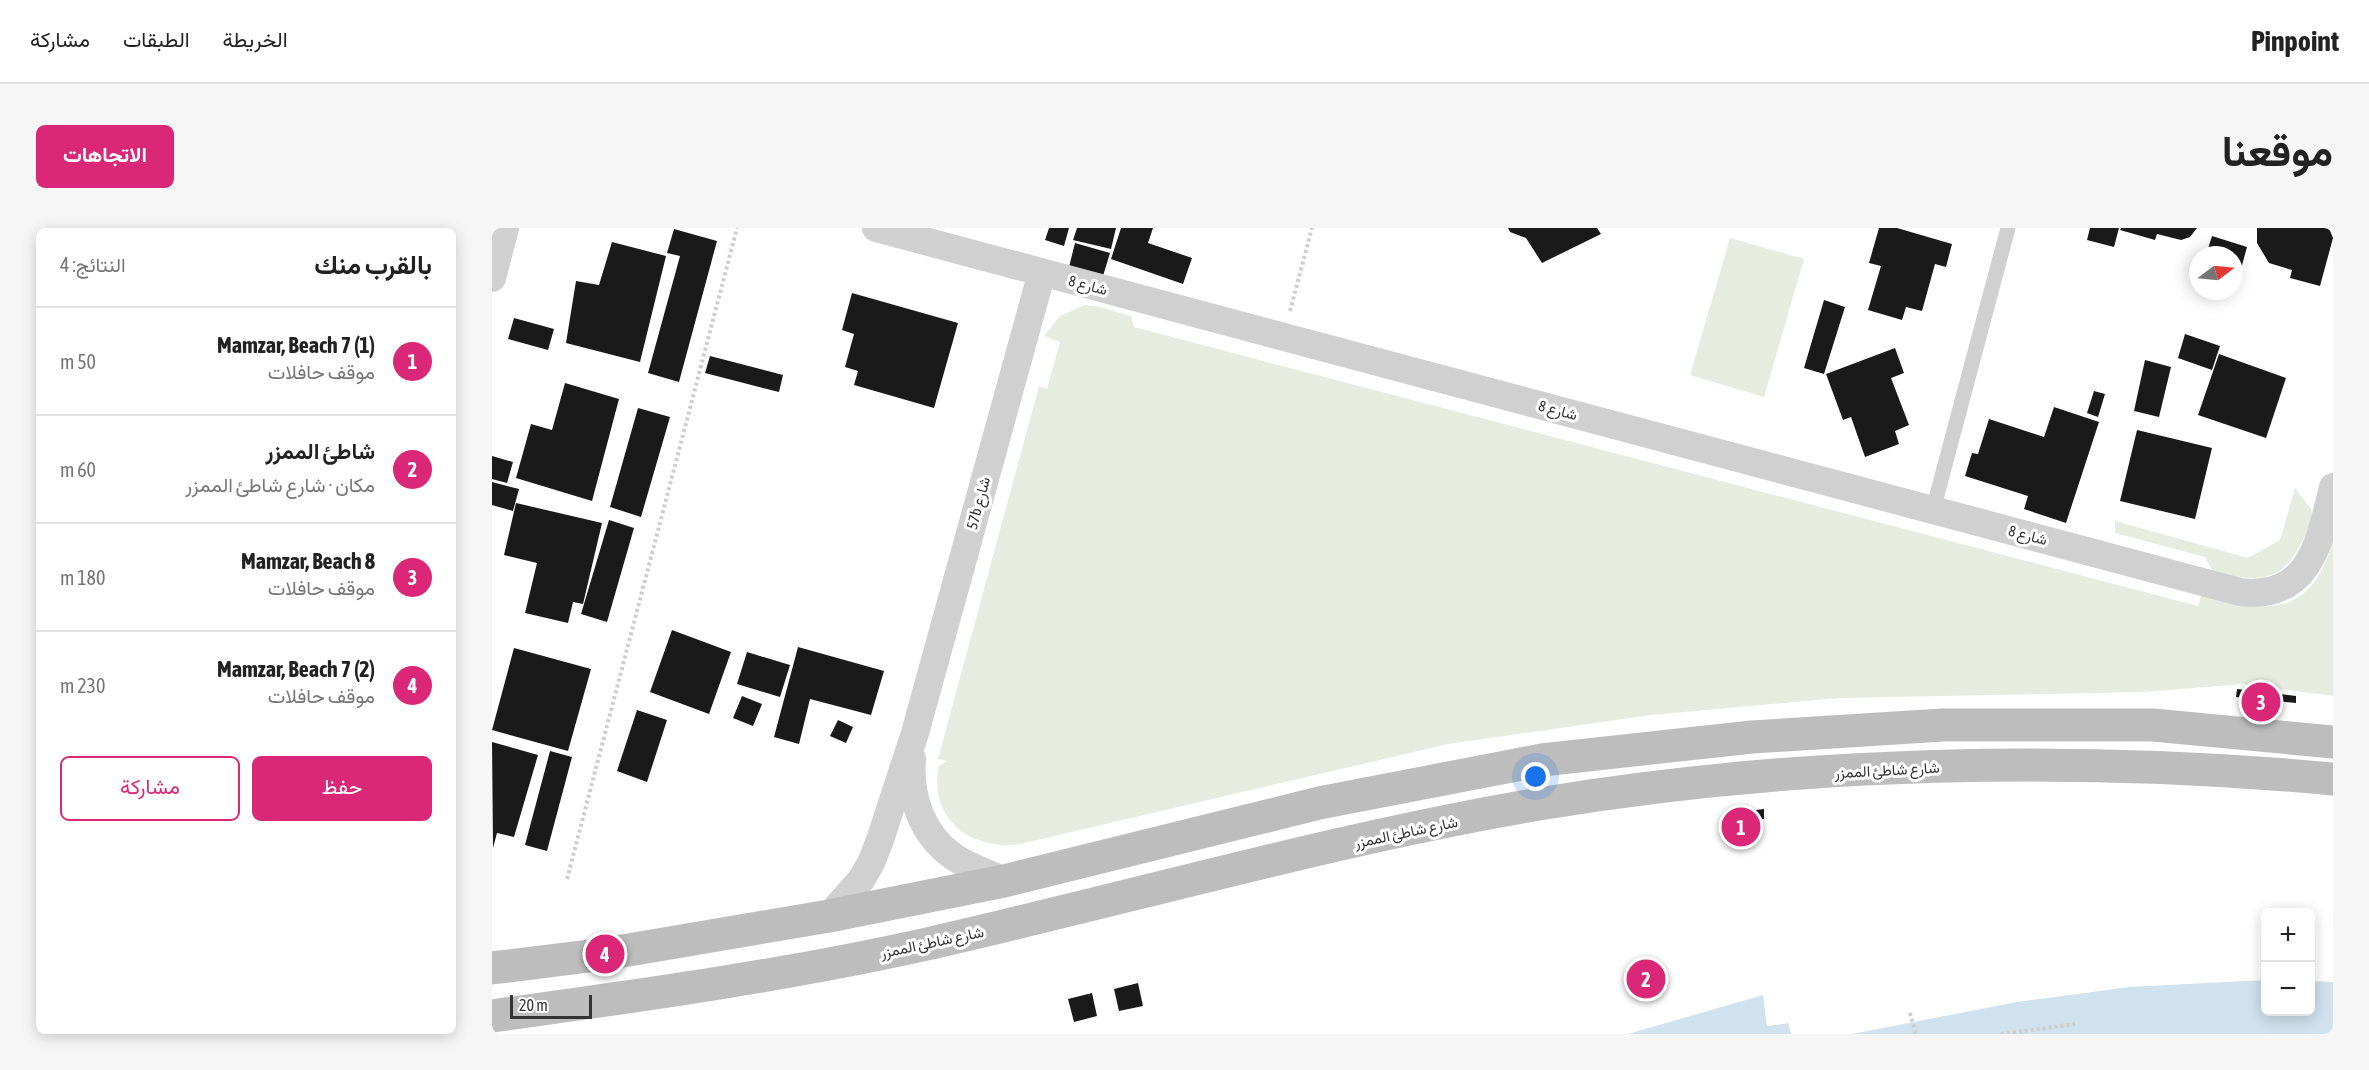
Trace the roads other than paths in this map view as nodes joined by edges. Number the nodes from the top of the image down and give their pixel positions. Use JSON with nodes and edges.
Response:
{"nodes":[{"id":1,"x":505,"y":228,"type":"edge"},
{"id":2,"x":876,"y":228,"type":"edge"},
{"id":3,"x":2008,"y":228,"type":"edge"},
{"id":4,"x":1042,"y":272,"type":"junction"},
{"id":5,"x":492,"y":278,"type":"edge"},
{"id":6,"x":2333,"y":487,"type":"edge"},
{"id":7,"x":1933,"y":510,"type":"junction"},
{"id":8,"x":915,"y":734,"type":"junction"},
{"id":9,"x":2333,"y":742,"type":"edge"},
{"id":10,"x":2333,"y":779,"type":"edge"},
{"id":11,"x":1004,"y":881,"type":"junction"},
{"id":12,"x":829,"y":916,"type":"junction"},
{"id":13,"x":492,"y":968,"type":"edge"},
{"id":14,"x":492,"y":1016,"type":"edge"}],
"edges":[{"from":1,"to":5,"type":"street"},
{"from":2,"to":4,"type":"street","name":"شارع 8"},
{"from":3,"to":7,"type":"lane"},
{"from":4,"to":7,"type":"street","name":"شارع 8"},
{"from":4,"to":8,"type":"street","name":"57b شارع"},
{"from":6,"to":7,"type":"street","name":"شارع 8"},
{"from":8,"to":11,"type":"street","name":"57b شارع"},
{"from":8,"to":12,"type":"street","name":"57b شارع"},
{"from":9,"to":11,"type":"main road"},
{"from":10,"to":14,"type":"main road","name":"شارع شاطئ الممزر"},
{"from":11,"to":12,"type":"main road"},
{"from":12,"to":13,"type":"main road"}]}
